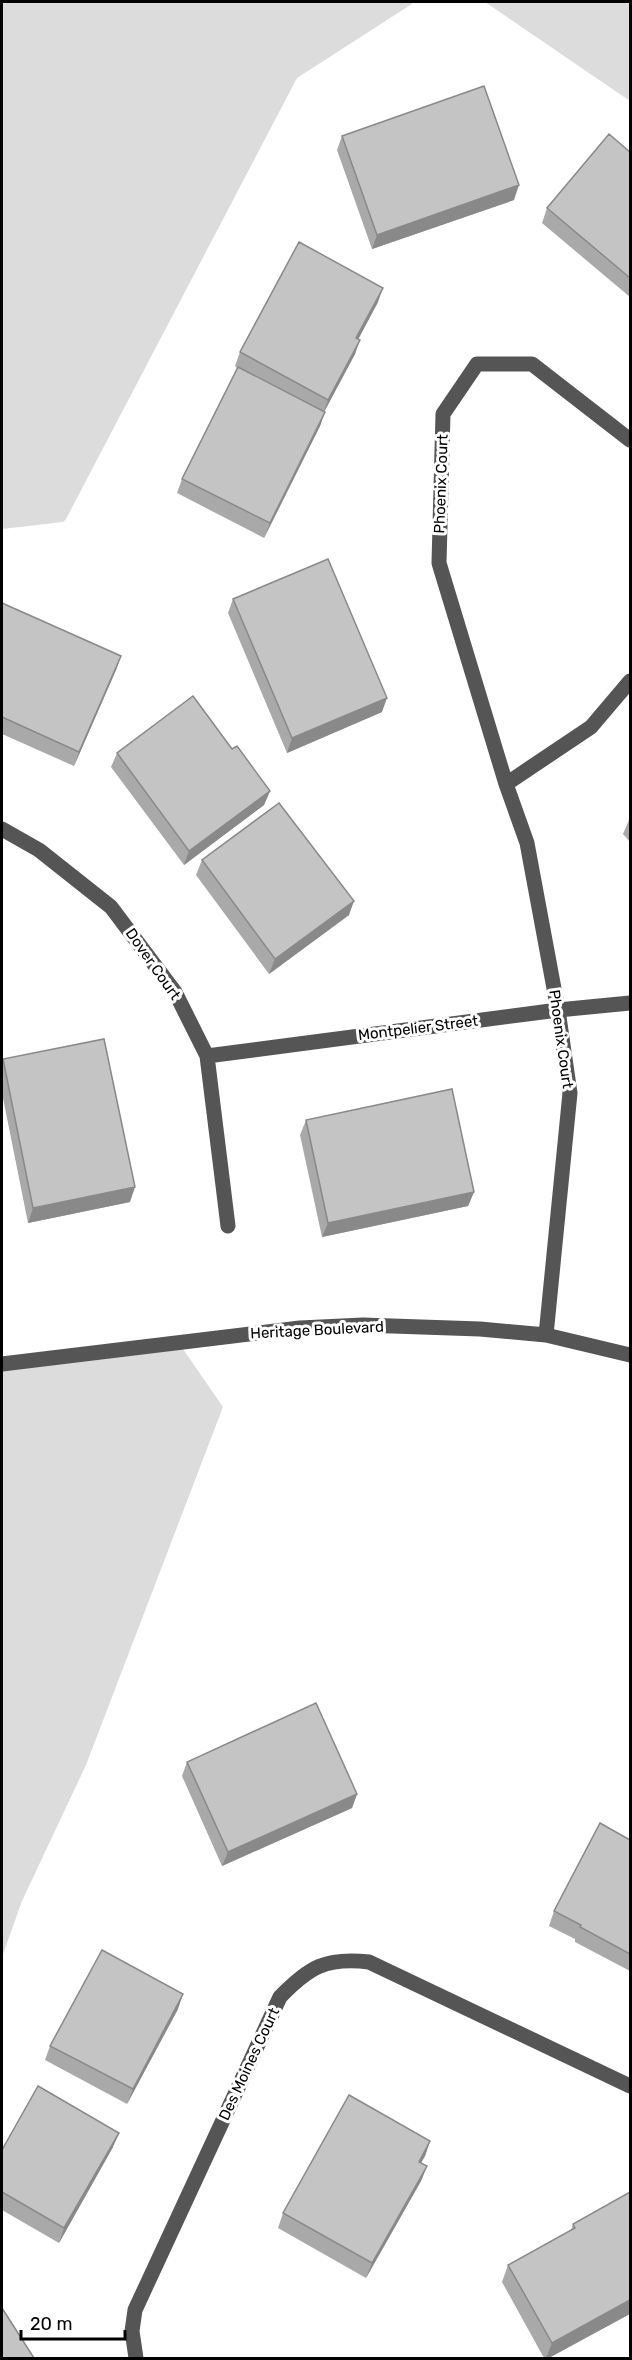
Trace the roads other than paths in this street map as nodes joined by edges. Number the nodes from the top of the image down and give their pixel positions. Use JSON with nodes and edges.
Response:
{"nodes":[{"id":1,"x":630,"y":440,"type":"edge"},
{"id":2,"x":630,"y":681,"type":"edge"},
{"id":3,"x":506,"y":784,"type":"junction"},
{"id":4,"x":2,"y":829,"type":"edge"},
{"id":5,"x":630,"y":1003,"type":"edge"},
{"id":6,"x":558,"y":1010,"type":"junction"},
{"id":7,"x":207,"y":1056,"type":"junction"},
{"id":8,"x":228,"y":1226,"type":"dead end"},
{"id":9,"x":546,"y":1335,"type":"junction"},
{"id":10,"x":630,"y":1355,"type":"edge"},
{"id":11,"x":2,"y":1364,"type":"edge"},
{"id":12,"x":630,"y":2086,"type":"edge"},
{"id":13,"x":136,"y":2358,"type":"edge"}],
"edges":[{"from":1,"to":3,"type":"street","name":"Phoenix Court"},
{"from":2,"to":3,"type":"street"},
{"from":3,"to":6,"type":"street","name":"Phoenix Court"},
{"from":4,"to":7,"type":"street","name":"Dover Court"},
{"from":5,"to":6,"type":"street","name":"Montpelier Street"},
{"from":6,"to":7,"type":"street","name":"Montpelier Street"},
{"from":6,"to":9,"type":"street","name":"Phoenix Court"},
{"from":7,"to":8,"type":"street","name":"Dover Court"},
{"from":9,"to":10,"type":"street","name":"Heritage Boulevard"},
{"from":9,"to":11,"type":"street","name":"Heritage Boulevard"},
{"from":12,"to":13,"type":"street","name":"Des Moines Court"}]}
